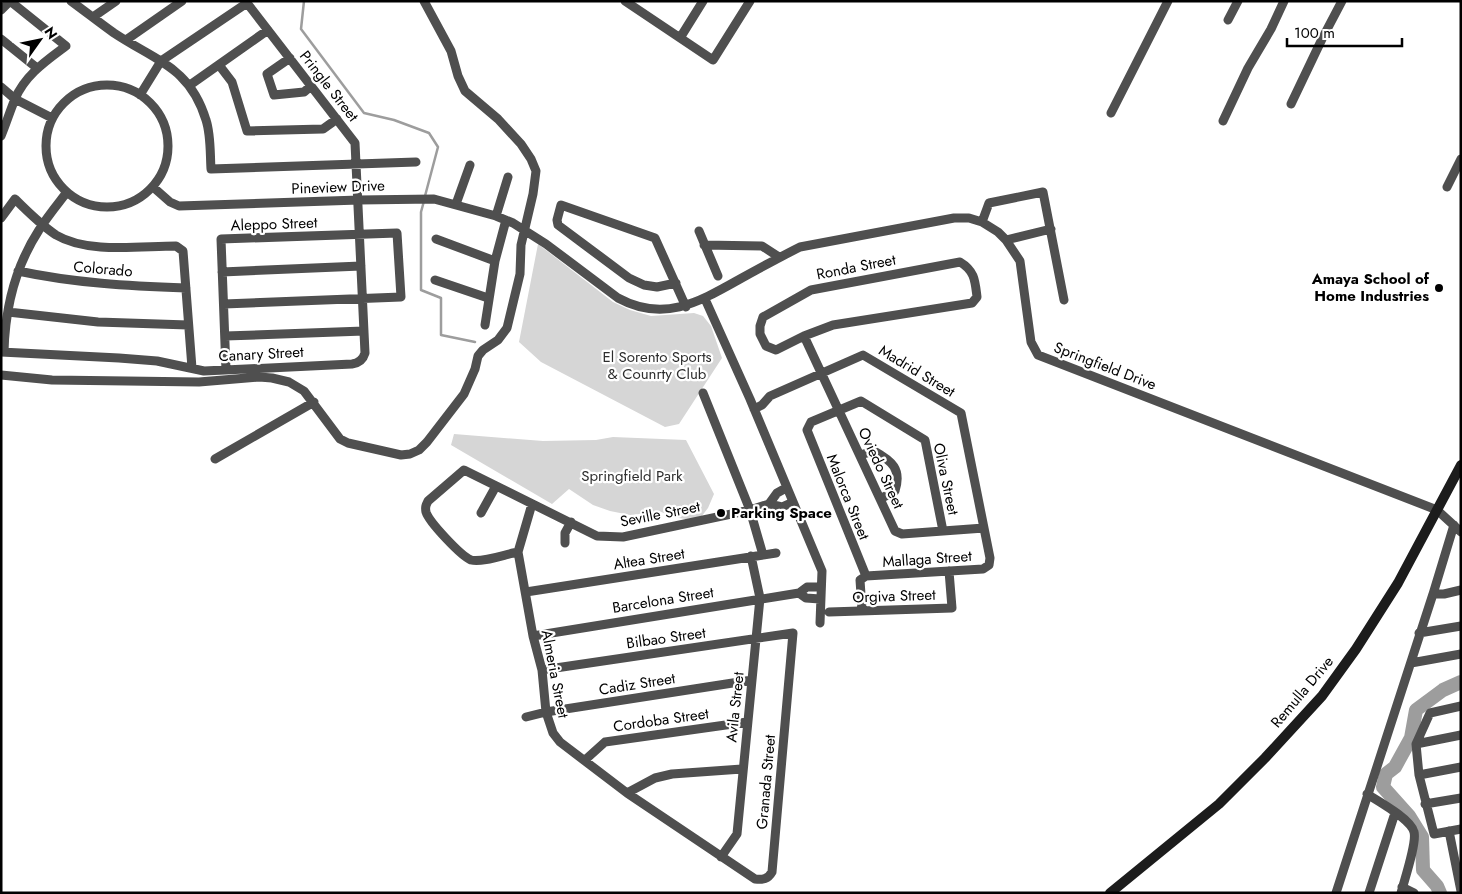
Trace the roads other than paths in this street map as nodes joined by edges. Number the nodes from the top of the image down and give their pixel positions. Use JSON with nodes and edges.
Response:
{"nodes":[{"id":1,"x":10,"y":1,"type":"edge"},
{"id":2,"x":71,"y":1,"type":"edge"},
{"id":3,"x":116,"y":1,"type":"edge"},
{"id":4,"x":182,"y":1,"type":"edge"},
{"id":5,"x":424,"y":1,"type":"edge"},
{"id":6,"x":626,"y":1,"type":"edge"},
{"id":7,"x":750,"y":1,"type":"edge"},
{"id":8,"x":1168,"y":1,"type":"edge"},
{"id":9,"x":1238,"y":1,"type":"edge"},
{"id":10,"x":1284,"y":1,"type":"edge"},
{"id":11,"x":1342,"y":1,"type":"edge"},
{"id":12,"x":248,"y":2,"type":"edge"},
{"id":13,"x":700,"y":2,"type":"edge"},
{"id":14,"x":1,"y":10,"type":"edge"},
{"id":15,"x":93,"y":17,"type":"junction"},
{"id":16,"x":1228,"y":20,"type":"dead end"},
{"id":17,"x":268,"y":30,"type":"junction"},
{"id":18,"x":1,"y":38,"type":"edge"},
{"id":19,"x":680,"y":38,"type":"junction"},
{"id":20,"x":126,"y":40,"type":"junction"},
{"id":21,"x":290,"y":58,"type":"junction"},
{"id":22,"x":161,"y":62,"type":"junction"},
{"id":23,"x":219,"y":65,"type":"junction"},
{"id":24,"x":37,"y":68,"type":"junction"},
{"id":25,"x":190,"y":85,"type":"junction"},
{"id":26,"x":312,"y":86,"type":"junction"},
{"id":27,"x":1,"y":87,"type":"edge"},
{"id":28,"x":140,"y":95,"type":"junction"},
{"id":29,"x":15,"y":98,"type":"junction"},
{"id":30,"x":1291,"y":104,"type":"dead end"},
{"id":31,"x":1111,"y":113,"type":"dead end"},
{"id":32,"x":52,"y":118,"type":"junction"},
{"id":33,"x":337,"y":119,"type":"junction"},
{"id":34,"x":1223,"y":121,"type":"dead end"},
{"id":35,"x":2,"y":135,"type":"edge"},
{"id":36,"x":1461,"y":159,"type":"edge"},
{"id":37,"x":416,"y":162,"type":"dead end"},
{"id":38,"x":356,"y":165,"type":"junction"},
{"id":39,"x":470,"y":165,"type":"dead end"},
{"id":40,"x":508,"y":177,"type":"dead end"},
{"id":41,"x":153,"y":187,"type":"junction"},
{"id":42,"x":1447,"y":187,"type":"dead end"},
{"id":43,"x":66,"y":192,"type":"junction"},
{"id":44,"x":359,"y":200,"type":"junction"},
{"id":45,"x":456,"y":204,"type":"junction"},
{"id":46,"x":496,"y":216,"type":"junction"},
{"id":47,"x":1,"y":218,"type":"edge"},
{"id":48,"x":506,"y":220,"type":"junction"},
{"id":49,"x":982,"y":222,"type":"junction"},
{"id":50,"x":42,"y":225,"type":"junction"},
{"id":51,"x":1051,"y":229,"type":"junction"},
{"id":52,"x":524,"y":230,"type":"junction"},
{"id":53,"x":699,"y":231,"type":"dead end"},
{"id":54,"x":360,"y":234,"type":"junction"},
{"id":55,"x":436,"y":239,"type":"dead end"},
{"id":56,"x":1006,"y":240,"type":"junction"},
{"id":57,"x":704,"y":245,"type":"junction"},
{"id":58,"x":779,"y":257,"type":"junction"},
{"id":59,"x":495,"y":262,"type":"junction"},
{"id":60,"x":361,"y":266,"type":"junction"},
{"id":61,"x":18,"y":271,"type":"junction"},
{"id":62,"x":222,"y":272,"type":"junction"},
{"id":63,"x":718,"y":276,"type":"dead end"},
{"id":64,"x":435,"y":280,"type":"dead end"},
{"id":65,"x":676,"y":283,"type":"junction"},
{"id":66,"x":186,"y":288,"type":"junction"},
{"id":67,"x":488,"y":298,"type":"junction"},
{"id":68,"x":362,"y":299,"type":"junction"},
{"id":69,"x":705,"y":299,"type":"junction"},
{"id":70,"x":1064,"y":300,"type":"dead end"},
{"id":71,"x":224,"y":304,"type":"junction"},
{"id":72,"x":686,"y":307,"type":"junction"},
{"id":73,"x":8,"y":312,"type":"junction"},
{"id":74,"x":188,"y":325,"type":"junction"},
{"id":75,"x":485,"y":325,"type":"dead end"},
{"id":76,"x":364,"y":330,"type":"junction"},
{"id":77,"x":225,"y":336,"type":"junction"},
{"id":78,"x":804,"y":336,"type":"junction"},
{"id":79,"x":3,"y":352,"type":"edge"},
{"id":80,"x":192,"y":368,"type":"junction"},
{"id":81,"x":226,"y":370,"type":"junction"},
{"id":82,"x":822,"y":372,"type":"junction"},
{"id":83,"x":1,"y":375,"type":"edge"},
{"id":84,"x":703,"y":393,"type":"dead end"},
{"id":85,"x":770,"y":396,"type":"junction"},
{"id":86,"x":750,"y":399,"type":"junction"},
{"id":87,"x":314,"y":402,"type":"junction"},
{"id":88,"x":754,"y":409,"type":"junction"},
{"id":89,"x":839,"y":410,"type":"junction"},
{"id":90,"x":860,"y":455,"type":"junction"},
{"id":91,"x":214,"y":459,"type":"dead end"},
{"id":92,"x":1461,"y":465,"type":"edge"},
{"id":93,"x":496,"y":486,"type":"junction"},
{"id":94,"x":786,"y":488,"type":"junction"},
{"id":95,"x":880,"y":499,"type":"junction"},
{"id":96,"x":793,"y":502,"type":"junction"},
{"id":97,"x":532,"y":504,"type":"junction"},
{"id":98,"x":769,"y":504,"type":"junction"},
{"id":99,"x":750,"y":510,"type":"junction"},
{"id":100,"x":1438,"y":510,"type":"junction"},
{"id":101,"x":481,"y":513,"type":"dead end"},
{"id":102,"x":571,"y":522,"type":"junction"},
{"id":103,"x":1454,"y":525,"type":"junction"},
{"id":104,"x":984,"y":528,"type":"junction"},
{"id":105,"x":943,"y":531,"type":"junction"},
{"id":106,"x":1461,"y":532,"type":"edge"},
{"id":107,"x":565,"y":543,"type":"dead end"},
{"id":108,"x":518,"y":552,"type":"junction"},
{"id":109,"x":776,"y":553,"type":"dead end"},
{"id":110,"x":763,"y":555,"type":"junction"},
{"id":111,"x":751,"y":556,"type":"junction"},
{"id":112,"x":989,"y":565,"type":"joint"},
{"id":113,"x":949,"y":571,"type":"junction"},
{"id":114,"x":866,"y":576,"type":"junction"},
{"id":115,"x":821,"y":587,"type":"junction"},
{"id":116,"x":1461,"y":590,"type":"edge"},
{"id":117,"x":526,"y":592,"type":"junction"},
{"id":118,"x":799,"y":593,"type":"junction"},
{"id":119,"x":1432,"y":594,"type":"junction"},
{"id":120,"x":760,"y":598,"type":"junction"},
{"id":121,"x":820,"y":599,"type":"junction"},
{"id":122,"x":862,"y":610,"type":"junction"},
{"id":123,"x":829,"y":612,"type":"dead end"},
{"id":124,"x":820,"y":623,"type":"dead end"},
{"id":125,"x":1461,"y":626,"type":"edge"},
{"id":126,"x":793,"y":633,"type":"joint"},
{"id":127,"x":1420,"y":634,"type":"junction"},
{"id":128,"x":533,"y":636,"type":"junction"},
{"id":129,"x":756,"y":639,"type":"junction"},
{"id":130,"x":1461,"y":654,"type":"edge"},
{"id":131,"x":1411,"y":663,"type":"junction"},
{"id":132,"x":542,"y":670,"type":"junction"},
{"id":133,"x":752,"y":680,"type":"junction"},
{"id":134,"x":1461,"y":706,"type":"edge"},
{"id":135,"x":546,"y":712,"type":"junction"},
{"id":136,"x":526,"y":717,"type":"dead end"},
{"id":137,"x":747,"y":722,"type":"junction"},
{"id":138,"x":1461,"y":735,"type":"edge"},
{"id":139,"x":1416,"y":744,"type":"junction"},
{"id":140,"x":585,"y":760,"type":"junction"},
{"id":141,"x":1461,"y":767,"type":"edge"},
{"id":142,"x":742,"y":769,"type":"junction"},
{"id":143,"x":1419,"y":775,"type":"junction"},
{"id":144,"x":626,"y":793,"type":"junction"},
{"id":145,"x":1367,"y":794,"type":"junction"},
{"id":146,"x":1461,"y":798,"type":"edge"},
{"id":147,"x":1425,"y":804,"type":"junction"},
{"id":148,"x":1395,"y":813,"type":"junction"},
{"id":149,"x":1461,"y":829,"type":"edge"},
{"id":150,"x":1449,"y":832,"type":"junction"},
{"id":151,"x":721,"y":857,"type":"junction"},
{"id":152,"x":1402,"y":890,"type":"edge"},
{"id":153,"x":1461,"y":891,"type":"edge"},
{"id":154,"x":1110,"y":893,"type":"edge"},
{"id":155,"x":1336,"y":893,"type":"edge"},
{"id":156,"x":1370,"y":893,"type":"edge"},
{"id":157,"x":1414,"y":893,"type":"edge"}],
"edges":[{"from":1,"to":14,"type":"street"},
{"from":1,"to":24,"type":"street"},
{"from":2,"to":15,"type":"street"},
{"from":3,"to":15,"type":"street"},
{"from":4,"to":20,"type":"street"},
{"from":5,"to":52,"type":"street"},
{"from":6,"to":19,"type":"street"},
{"from":7,"to":19,"type":"street"},
{"from":8,"to":31,"type":"street"},
{"from":9,"to":16,"type":"street"},
{"from":10,"to":34,"type":"street"},
{"from":11,"to":30,"type":"street"},
{"from":12,"to":17,"type":"street","name":"Pringle Street"},
{"from":12,"to":22,"type":"street"},
{"from":13,"to":19,"type":"street"},
{"from":15,"to":20,"type":"street"},
{"from":17,"to":21,"type":"street","name":"Pringle Street"},
{"from":17,"to":23,"type":"street"},
{"from":18,"to":24,"type":"street"},
{"from":20,"to":22,"type":"street"},
{"from":21,"to":26,"type":"street","name":"Pringle Street"},
{"from":21,"to":26,"type":"street"},
{"from":22,"to":25,"type":"street"},
{"from":22,"to":28,"type":"street"},
{"from":23,"to":25,"type":"street"},
{"from":23,"to":33,"type":"street"},
{"from":24,"to":29,"type":"street"},
{"from":25,"to":38,"type":"street"},
{"from":26,"to":33,"type":"street","name":"Pringle Street"},
{"from":27,"to":29,"type":"street"},
{"from":28,"to":32,"type":"street"},
{"from":28,"to":41,"type":"street"},
{"from":29,"to":32,"type":"street"},
{"from":29,"to":35,"type":"street"},
{"from":32,"to":43,"type":"street"},
{"from":33,"to":38,"type":"street","name":"Pringle Street"},
{"from":36,"to":42,"type":"street"},
{"from":37,"to":38,"type":"street"},
{"from":38,"to":44,"type":"street","name":"Pringle Street"},
{"from":39,"to":45,"type":"street"},
{"from":40,"to":46,"type":"street"},
{"from":41,"to":43,"type":"street"},
{"from":41,"to":44,"type":"street","name":"Pineview Drive"},
{"from":43,"to":50,"type":"street"},
{"from":44,"to":45,"type":"street","name":"Pineview Drive"},
{"from":44,"to":54,"type":"street","name":"Canary Street"},
{"from":45,"to":46,"type":"street","name":"Pineview Drive"},
{"from":46,"to":48,"type":"street","name":"Pineview Drive"},
{"from":47,"to":50,"type":"street"},
{"from":48,"to":52,"type":"street","name":"Pineview Drive"},
{"from":48,"to":59,"type":"street"},
{"from":49,"to":51,"type":"street"},
{"from":49,"to":56,"type":"street","name":"Springfield Drive"},
{"from":49,"to":58,"type":"street","name":"Springfield Drive"},
{"from":50,"to":61,"type":"street"},
{"from":50,"to":66,"type":"street"},
{"from":51,"to":56,"type":"street"},
{"from":51,"to":70,"type":"street"},
{"from":52,"to":72,"type":"street","name":"Springfield Drive"},
{"from":52,"to":87,"type":"street"},
{"from":53,"to":57,"type":"street"},
{"from":54,"to":60,"type":"street","name":"Canary Street"},
{"from":54,"to":62,"type":"street","name":"Aleppo Street"},
{"from":54,"to":68,"type":"street","name":"Aleppo Street"},
{"from":55,"to":59,"type":"street"},
{"from":56,"to":100,"type":"street","name":"Springfield Drive"},
{"from":57,"to":58,"type":"street"},
{"from":57,"to":63,"type":"street"},
{"from":58,"to":69,"type":"street","name":"Springfield Drive"},
{"from":59,"to":67,"type":"street"},
{"from":60,"to":62,"type":"street"},
{"from":60,"to":68,"type":"street","name":"Canary Street"},
{"from":61,"to":66,"type":"street","name":"Colorado"},
{"from":61,"to":73,"type":"street"},
{"from":62,"to":71,"type":"street","name":"Aleppo Street"},
{"from":64,"to":67,"type":"street"},
{"from":65,"to":65,"type":"street"},
{"from":65,"to":72,"type":"street"},
{"from":66,"to":74,"type":"street"},
{"from":67,"to":75,"type":"street"},
{"from":68,"to":71,"type":"street"},
{"from":68,"to":76,"type":"street","name":"Canary Street"},
{"from":69,"to":72,"type":"street","name":"Springfield Drive"},
{"from":69,"to":86,"type":"street"},
{"from":71,"to":77,"type":"street","name":"Aleppo Street"},
{"from":73,"to":74,"type":"street"},
{"from":73,"to":79,"type":"street"},
{"from":74,"to":80,"type":"street"},
{"from":76,"to":77,"type":"street"},
{"from":76,"to":81,"type":"street","name":"Canary Street"},
{"from":77,"to":81,"type":"street","name":"Aleppo Street"},
{"from":78,"to":78,"type":"street","name":"Ronda Street"},
{"from":78,"to":82,"type":"street","name":"Oviedo Street"},
{"from":79,"to":80,"type":"street","name":"Canary Street"},
{"from":80,"to":81,"type":"street","name":"Canary Street"},
{"from":82,"to":85,"type":"street","name":"Madrid Street"},
{"from":82,"to":89,"type":"street","name":"Oviedo Street"},
{"from":82,"to":104,"type":"street","name":"Madrid Street"},
{"from":83,"to":87,"type":"street"},
{"from":84,"to":99,"type":"street"},
{"from":85,"to":86,"type":"street","name":"Madrid Street"},
{"from":85,"to":88,"type":"street","name":"Madrid Street"},
{"from":86,"to":88,"type":"street"},
{"from":87,"to":91,"type":"street"},
{"from":88,"to":94,"type":"street"},
{"from":89,"to":90,"type":"street","name":"Oviedo Street"},
{"from":89,"to":105,"type":"street","name":"Oliva Street"},
{"from":89,"to":114,"type":"street","name":"Malorca Street"},
{"from":90,"to":95,"type":"street","name":"Oviedo Street"},
{"from":90,"to":95,"type":"street"},
{"from":92,"to":100,"type":"main road","name":"Remulla Drive"},
{"from":93,"to":97,"type":"street"},
{"from":93,"to":101,"type":"street"},
{"from":93,"to":108,"type":"street"},
{"from":94,"to":96,"type":"street"},
{"from":94,"to":98,"type":"street","name":"Seville Street"},
{"from":95,"to":105,"type":"street","name":"Oviedo Street"},
{"from":96,"to":98,"type":"street","name":"Seville Street"},
{"from":96,"to":115,"type":"street"},
{"from":97,"to":102,"type":"street","name":"Seville Street"},
{"from":97,"to":108,"type":"street","name":"Almeria Street"},
{"from":98,"to":99,"type":"street","name":"Seville Street"},
{"from":99,"to":102,"type":"street","name":"Seville Street"},
{"from":99,"to":110,"type":"street"},
{"from":100,"to":103,"type":"street"},
{"from":100,"to":154,"type":"main road","name":"Remulla Drive"},
{"from":102,"to":107,"type":"street"},
{"from":103,"to":106,"type":"street"},
{"from":103,"to":119,"type":"street"},
{"from":104,"to":105,"type":"street","name":"Oviedo Street"},
{"from":104,"to":112,"type":"street","name":"Madrid Street"},
{"from":108,"to":117,"type":"street","name":"Almeria Street"},
{"from":109,"to":110,"type":"street","name":"Altea Street"},
{"from":110,"to":111,"type":"street","name":"Altea Street"},
{"from":111,"to":117,"type":"street","name":"Altea Street"},
{"from":111,"to":120,"type":"street","name":"Avila Street"},
{"from":112,"to":113,"type":"street","name":"Mallaga Street"},
{"from":113,"to":114,"type":"street","name":"Mallaga Street"},
{"from":113,"to":122,"type":"street","name":"Orgiva Street"},
{"from":114,"to":122,"type":"street"},
{"from":115,"to":118,"type":"street","name":"Barcelona Street"},
{"from":115,"to":121,"type":"street"},
{"from":116,"to":119,"type":"street"},
{"from":117,"to":128,"type":"street","name":"Almeria Street"},
{"from":118,"to":120,"type":"street","name":"Barcelona Street"},
{"from":118,"to":121,"type":"street","name":"Barcelona Street"},
{"from":119,"to":127,"type":"street"},
{"from":120,"to":128,"type":"street","name":"Barcelona Street"},
{"from":120,"to":129,"type":"street","name":"Avila Street"},
{"from":121,"to":124,"type":"street"},
{"from":122,"to":123,"type":"street","name":"Orgiva Street"},
{"from":125,"to":127,"type":"street"},
{"from":126,"to":129,"type":"street","name":"Bilbao Street"},
{"from":126,"to":151,"type":"street","name":"Granada Street"},
{"from":127,"to":131,"type":"street"},
{"from":128,"to":132,"type":"street","name":"Almeria Street"},
{"from":129,"to":132,"type":"street","name":"Bilbao Street"},
{"from":129,"to":133,"type":"street","name":"Avila Street"},
{"from":130,"to":131,"type":"street"},
{"from":131,"to":145,"type":"street"},
{"from":132,"to":135,"type":"street","name":"Almeria Street"},
{"from":133,"to":135,"type":"street","name":"Cadiz Street"},
{"from":133,"to":137,"type":"street","name":"Avila Street"},
{"from":134,"to":139,"type":"street"},
{"from":135,"to":136,"type":"street","name":"Cadiz Street"},
{"from":135,"to":140,"type":"street","name":"Almeria Street"},
{"from":137,"to":140,"type":"street","name":"Cordoba Street"},
{"from":137,"to":142,"type":"street","name":"Avila Street"},
{"from":138,"to":139,"type":"street"},
{"from":139,"to":143,"type":"street"},
{"from":140,"to":144,"type":"street","name":"Almeria Street"},
{"from":141,"to":143,"type":"street"},
{"from":142,"to":144,"type":"street"},
{"from":142,"to":151,"type":"street","name":"Avila Street"},
{"from":143,"to":147,"type":"street"},
{"from":144,"to":151,"type":"street","name":"Almeria Street"},
{"from":145,"to":148,"type":"street"},
{"from":145,"to":155,"type":"street"},
{"from":146,"to":147,"type":"street"},
{"from":147,"to":150,"type":"street"},
{"from":148,"to":152,"type":"street"},
{"from":148,"to":156,"type":"street"},
{"from":149,"to":150,"type":"street"},
{"from":150,"to":153,"type":"street"},
{"from":152,"to":157,"type":"street"}]}
